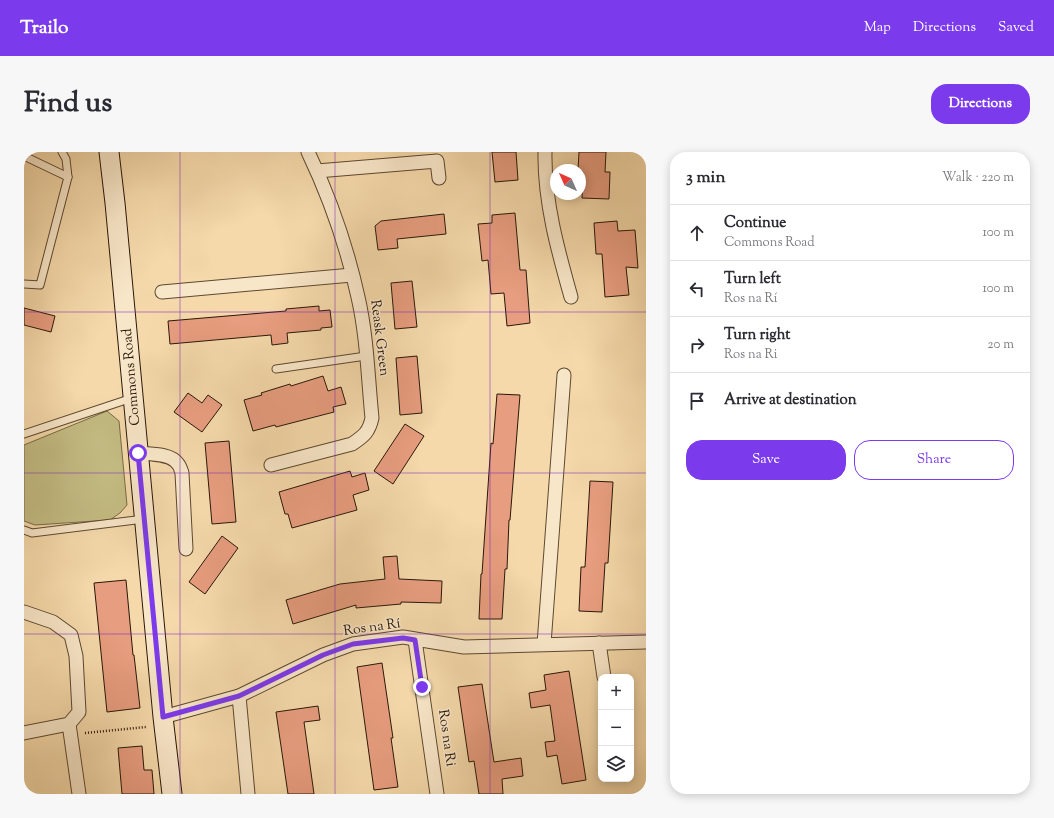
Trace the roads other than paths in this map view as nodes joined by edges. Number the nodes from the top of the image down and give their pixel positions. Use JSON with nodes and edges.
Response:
{"nodes":[{"id":1,"x":62,"y":152,"type":"edge"},
{"id":2,"x":108,"y":152,"type":"edge"},
{"id":3,"x":308,"y":152,"type":"edge"},
{"id":4,"x":545,"y":152,"type":"edge"},
{"id":5,"x":24,"y":156,"type":"edge"},
{"id":6,"x":317,"y":171,"type":"junction"},
{"id":7,"x":68,"y":177,"type":"junction"},
{"id":8,"x":439,"y":178,"type":"dead end"},
{"id":9,"x":352,"y":275,"type":"junction"},
{"id":10,"x":24,"y":284,"type":"edge"},
{"id":11,"x":162,"y":292,"type":"dead end"},
{"id":12,"x":572,"y":297,"type":"dead end"},
{"id":13,"x":366,"y":356,"type":"junction"},
{"id":14,"x":276,"y":369,"type":"dead end"},
{"id":15,"x":564,"y":375,"type":"dead end"},
{"id":16,"x":134,"y":398,"type":"junction"},
{"id":17,"x":24,"y":434,"type":"edge"},
{"id":18,"x":138,"y":453,"type":"junction"},
{"id":19,"x":271,"y":465,"type":"dead end"},
{"id":20,"x":144,"y":519,"type":"junction"},
{"id":21,"x":24,"y":530,"type":"edge"},
{"id":22,"x":186,"y":549,"type":"dead end"},
{"id":23,"x":24,"y":612,"type":"edge"},
{"id":24,"x":415,"y":640,"type":"junction"},
{"id":25,"x":646,"y":642,"type":"edge"},
{"id":26,"x":599,"y":643,"type":"junction"},
{"id":27,"x":544,"y":644,"type":"junction"},
{"id":28,"x":604,"y":674,"type":"edge"},
{"id":29,"x":239,"y":696,"type":"junction"},
{"id":30,"x":164,"y":721,"type":"junction"},
{"id":31,"x":70,"y":729,"type":"junction"},
{"id":32,"x":24,"y":733,"type":"edge"},
{"id":33,"x":79,"y":794,"type":"edge"},
{"id":34,"x":172,"y":794,"type":"edge"},
{"id":35,"x":248,"y":794,"type":"edge"},
{"id":36,"x":437,"y":794,"type":"edge"}],
"edges":[{"from":1,"to":7,"type":"lane"},
{"from":2,"to":16,"type":"street","name":"Commons Road"},
{"from":3,"to":6,"type":"street","name":"Reask Green"},
{"from":4,"to":12,"type":"street"},
{"from":5,"to":7,"type":"lane"},
{"from":6,"to":8,"type":"street"},
{"from":6,"to":9,"type":"street","name":"Reask Green"},
{"from":7,"to":10,"type":"lane"},
{"from":9,"to":11,"type":"street"},
{"from":9,"to":13,"type":"street","name":"Reask Green"},
{"from":13,"to":14,"type":"lane"},
{"from":13,"to":19,"type":"street","name":"Reask Green"},
{"from":15,"to":27,"type":"street"},
{"from":16,"to":17,"type":"lane"},
{"from":16,"to":18,"type":"street","name":"Commons Road"},
{"from":18,"to":20,"type":"street","name":"Commons Road"},
{"from":18,"to":22,"type":"street"},
{"from":20,"to":21,"type":"lane"},
{"from":20,"to":30,"type":"street","name":"Commons Road"},
{"from":23,"to":31,"type":"street"},
{"from":24,"to":27,"type":"street","name":"Ros na Rí"},
{"from":24,"to":29,"type":"street","name":"Ros na Rí"},
{"from":24,"to":36,"type":"street","name":"Ros na Ri"},
{"from":25,"to":26,"type":"street","name":"Ros na Rí"},
{"from":26,"to":27,"type":"street","name":"Ros na Rí"},
{"from":26,"to":28,"type":"street"},
{"from":29,"to":30,"type":"street","name":"Ros na Rí"},
{"from":29,"to":35,"type":"street"},
{"from":30,"to":34,"type":"street","name":"Commons Road"},
{"from":31,"to":32,"type":"street"},
{"from":31,"to":33,"type":"street"}]}
